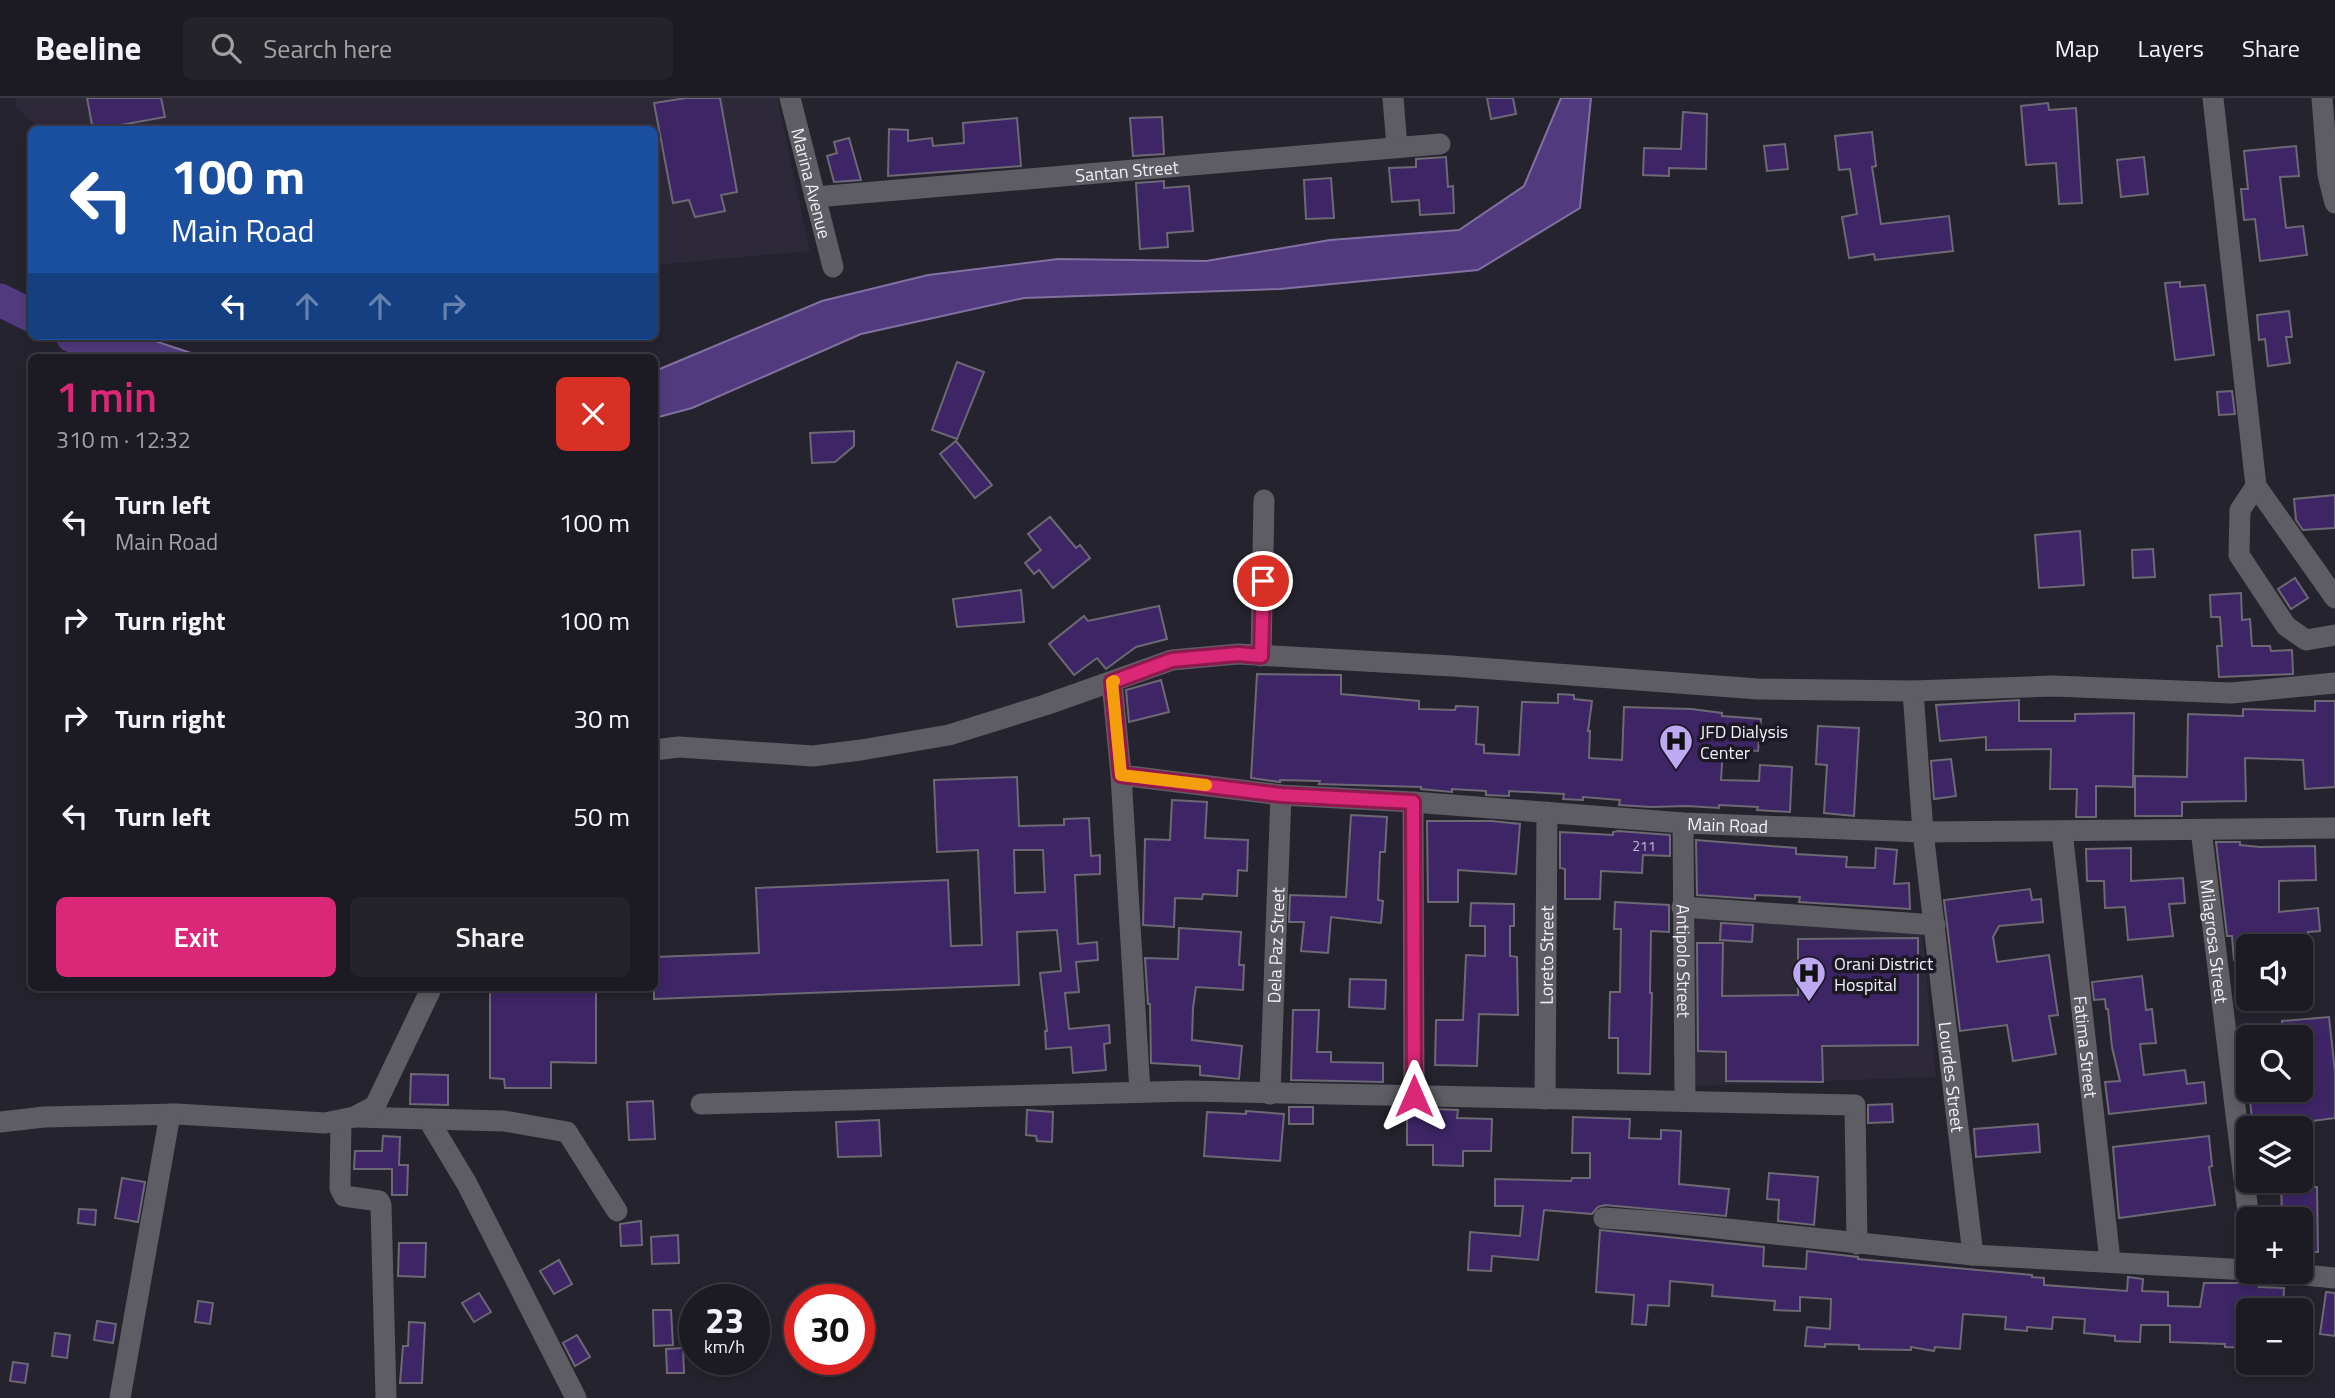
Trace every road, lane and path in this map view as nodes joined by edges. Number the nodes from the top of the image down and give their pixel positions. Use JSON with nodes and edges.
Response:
{"nodes":[{"id":1,"x":790,"y":98,"type":"edge"},
{"id":2,"x":1393,"y":98,"type":"edge"},
{"id":3,"x":2214,"y":98,"type":"edge"},
{"id":4,"x":2322,"y":98,"type":"edge"},
{"id":5,"x":1440,"y":144,"type":"dead end"},
{"id":6,"x":1397,"y":147,"type":"junction"},
{"id":7,"x":815,"y":197,"type":"junction"},
{"id":8,"x":2335,"y":203,"type":"edge"},
{"id":9,"x":833,"y":267,"type":"dead end"},
{"id":10,"x":2256,"y":486,"type":"junction"},
{"id":11,"x":1264,"y":500,"type":"dead end"},
{"id":12,"x":2335,"y":598,"type":"edge"},
{"id":13,"x":2335,"y":635,"type":"edge"},
{"id":14,"x":1261,"y":656,"type":"junction"},
{"id":15,"x":1112,"y":682,"type":"junction"},
{"id":16,"x":2335,"y":682,"type":"edge"},
{"id":17,"x":1913,"y":691,"type":"junction"},
{"id":18,"x":658,"y":750,"type":"edge"},
{"id":19,"x":1121,"y":775,"type":"junction"},
{"id":20,"x":1281,"y":795,"type":"junction"},
{"id":21,"x":1413,"y":802,"type":"junction"},
{"id":22,"x":1547,"y":812,"type":"junction"},
{"id":23,"x":1683,"y":823,"type":"junction"},
{"id":24,"x":2335,"y":828,"type":"edge"},
{"id":25,"x":2201,"y":830,"type":"junction"},
{"id":26,"x":2062,"y":831,"type":"junction"},
{"id":27,"x":1923,"y":832,"type":"junction"},
{"id":28,"x":1682,"y":907,"type":"junction"},
{"id":29,"x":1935,"y":925,"type":"junction"},
{"id":30,"x":430,"y":991,"type":"edge"},
{"id":31,"x":1140,"y":1092,"type":"junction"},
{"id":32,"x":1270,"y":1094,"type":"junction"},
{"id":33,"x":1414,"y":1096,"type":"junction"},
{"id":34,"x":1545,"y":1099,"type":"junction"},
{"id":35,"x":1685,"y":1101,"type":"junction"},
{"id":36,"x":701,"y":1104,"type":"dead end"},
{"id":37,"x":170,"y":1114,"type":"junction"},
{"id":38,"x":347,"y":1118,"type":"junction"},
{"id":39,"x":428,"y":1119,"type":"junction"},
{"id":40,"x":0,"y":1122,"type":"edge"},
{"id":41,"x":2247,"y":1207,"type":"edge"},
{"id":42,"x":617,"y":1211,"type":"dead end"},
{"id":43,"x":1604,"y":1218,"type":"dead end"},
{"id":44,"x":1857,"y":1244,"type":"junction"},
{"id":45,"x":1973,"y":1255,"type":"junction"},
{"id":46,"x":2110,"y":1261,"type":"junction"},
{"id":47,"x":2236,"y":1269,"type":"edge"},
{"id":48,"x":2313,"y":1276,"type":"edge"},
{"id":49,"x":2335,"y":1278,"type":"edge"},
{"id":50,"x":120,"y":1398,"type":"edge"},
{"id":51,"x":386,"y":1398,"type":"edge"},
{"id":52,"x":576,"y":1398,"type":"edge"}],
"edges":[{"from":1,"to":7,"type":"street","name":"Marina Avenue"},
{"from":2,"to":6,"type":"street"},
{"from":3,"to":10,"type":"street"},
{"from":4,"to":8,"type":"street"},
{"from":5,"to":6,"type":"street","name":"Santan Street"},
{"from":6,"to":7,"type":"street","name":"Santan Street"},
{"from":7,"to":9,"type":"street","name":"Marina Avenue"},
{"from":10,"to":12,"type":"street"},
{"from":10,"to":13,"type":"street"},
{"from":11,"to":14,"type":"street"},
{"from":14,"to":15,"type":"street"},
{"from":14,"to":17,"type":"street"},
{"from":15,"to":18,"type":"street"},
{"from":15,"to":19,"type":"street"},
{"from":16,"to":17,"type":"street"},
{"from":17,"to":27,"type":"street","name":"Lourdes Street"},
{"from":19,"to":20,"type":"street","name":"Main Road"},
{"from":19,"to":31,"type":"street"},
{"from":20,"to":21,"type":"street","name":"Main Road"},
{"from":20,"to":32,"type":"street","name":"Dela Paz Street"},
{"from":21,"to":22,"type":"street","name":"Main Road"},
{"from":21,"to":33,"type":"street"},
{"from":22,"to":23,"type":"street","name":"Main Road"},
{"from":22,"to":34,"type":"street","name":"Loreto Street"},
{"from":23,"to":27,"type":"street","name":"Main Road"},
{"from":23,"to":28,"type":"street","name":"Antipolo Street"},
{"from":24,"to":25,"type":"street","name":"Main Road"},
{"from":25,"to":26,"type":"street","name":"Main Road"},
{"from":25,"to":41,"type":"street","name":"Milagrosa Street"},
{"from":26,"to":27,"type":"street","name":"Main Road"},
{"from":26,"to":46,"type":"street","name":"Fatima Street"},
{"from":27,"to":29,"type":"street","name":"Lourdes Street"},
{"from":28,"to":29,"type":"street"},
{"from":28,"to":35,"type":"street","name":"Antipolo Street"},
{"from":29,"to":45,"type":"street","name":"Lourdes Street"},
{"from":30,"to":38,"type":"street"},
{"from":31,"to":32,"type":"street"},
{"from":31,"to":36,"type":"street"},
{"from":32,"to":33,"type":"street"},
{"from":33,"to":34,"type":"street"},
{"from":34,"to":35,"type":"street"},
{"from":35,"to":44,"type":"street"},
{"from":37,"to":38,"type":"street"},
{"from":37,"to":40,"type":"street"},
{"from":37,"to":50,"type":"street"},
{"from":38,"to":39,"type":"street"},
{"from":38,"to":51,"type":"street"},
{"from":39,"to":42,"type":"street"},
{"from":39,"to":52,"type":"street"},
{"from":43,"to":44,"type":"street"},
{"from":44,"to":45,"type":"street"},
{"from":45,"to":46,"type":"street"},
{"from":46,"to":47,"type":"street"},
{"from":48,"to":49,"type":"street"}]}
